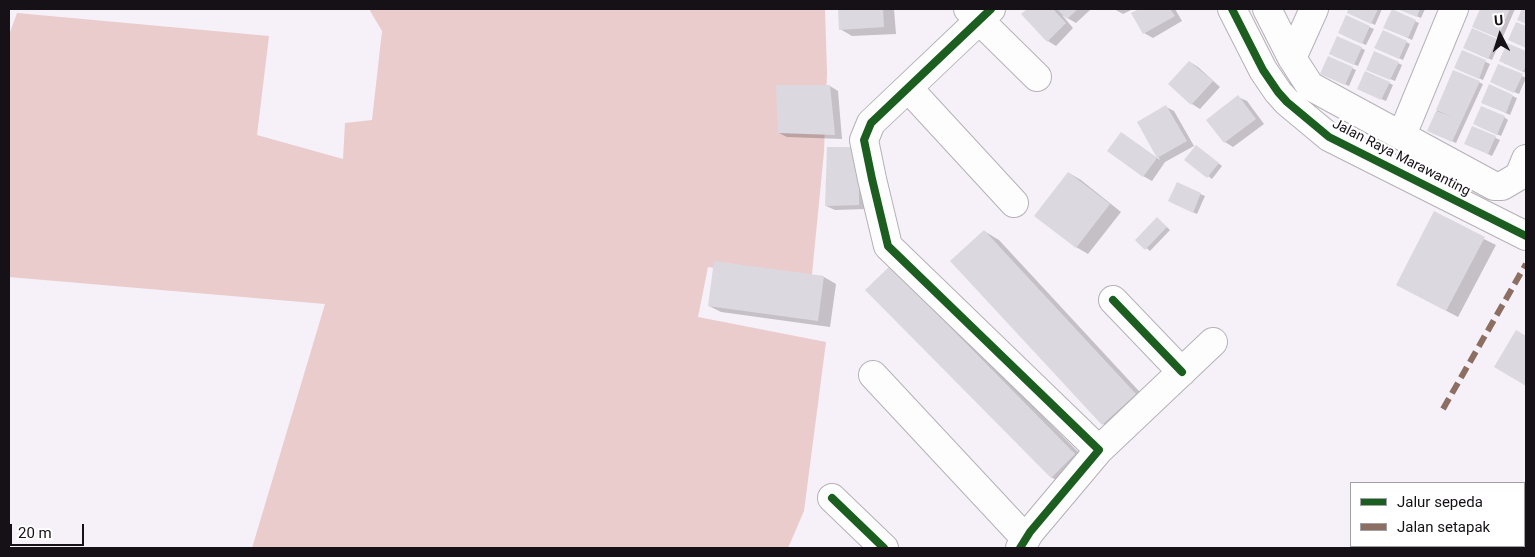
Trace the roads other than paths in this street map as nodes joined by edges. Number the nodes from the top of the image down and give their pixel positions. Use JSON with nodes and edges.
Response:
{"nodes":[{"id":1,"x":1232,"y":9,"type":"edge"},
{"id":2,"x":1267,"y":9,"type":"edge"},
{"id":3,"x":1314,"y":9,"type":"edge"},
{"id":4,"x":1454,"y":9,"type":"edge"},
{"id":5,"x":979,"y":12,"type":"edge"},
{"id":6,"x":1292,"y":58,"type":"junction"},
{"id":7,"x":1037,"y":77,"type":"dead end"},
{"id":8,"x":908,"y":88,"type":"junction"},
{"id":9,"x":1402,"y":135,"type":"junction"},
{"id":10,"x":1526,"y":159,"type":"edge"},
{"id":11,"x":1014,"y":203,"type":"dead end"},
{"id":12,"x":1523,"y":226,"type":"edge"},
{"id":13,"x":1113,"y":300,"type":"dead end"},
{"id":14,"x":1213,"y":342,"type":"dead end"},
{"id":15,"x":1182,"y":372,"type":"junction"},
{"id":16,"x":873,"y":375,"type":"dead end"},
{"id":17,"x":1099,"y":450,"type":"junction"},
{"id":18,"x":832,"y":498,"type":"dead end"},
{"id":19,"x":1023,"y":544,"type":"edge"},
{"id":20,"x":884,"y":548,"type":"edge"}],
"edges":[{"from":1,"to":12,"type":"street","name":"Jalan Raya Marawanting"},
{"from":2,"to":6,"type":"street"},
{"from":3,"to":6,"type":"street"},
{"from":4,"to":9,"type":"street"},
{"from":5,"to":7,"type":"street"},
{"from":5,"to":8,"type":"street"},
{"from":6,"to":9,"type":"street"},
{"from":8,"to":11,"type":"street"},
{"from":8,"to":17,"type":"street"},
{"from":9,"to":10,"type":"street"},
{"from":13,"to":15,"type":"street"},
{"from":14,"to":15,"type":"street"},
{"from":15,"to":17,"type":"street"},
{"from":16,"to":19,"type":"street"},
{"from":17,"to":19,"type":"street"},
{"from":18,"to":20,"type":"street"}]}
